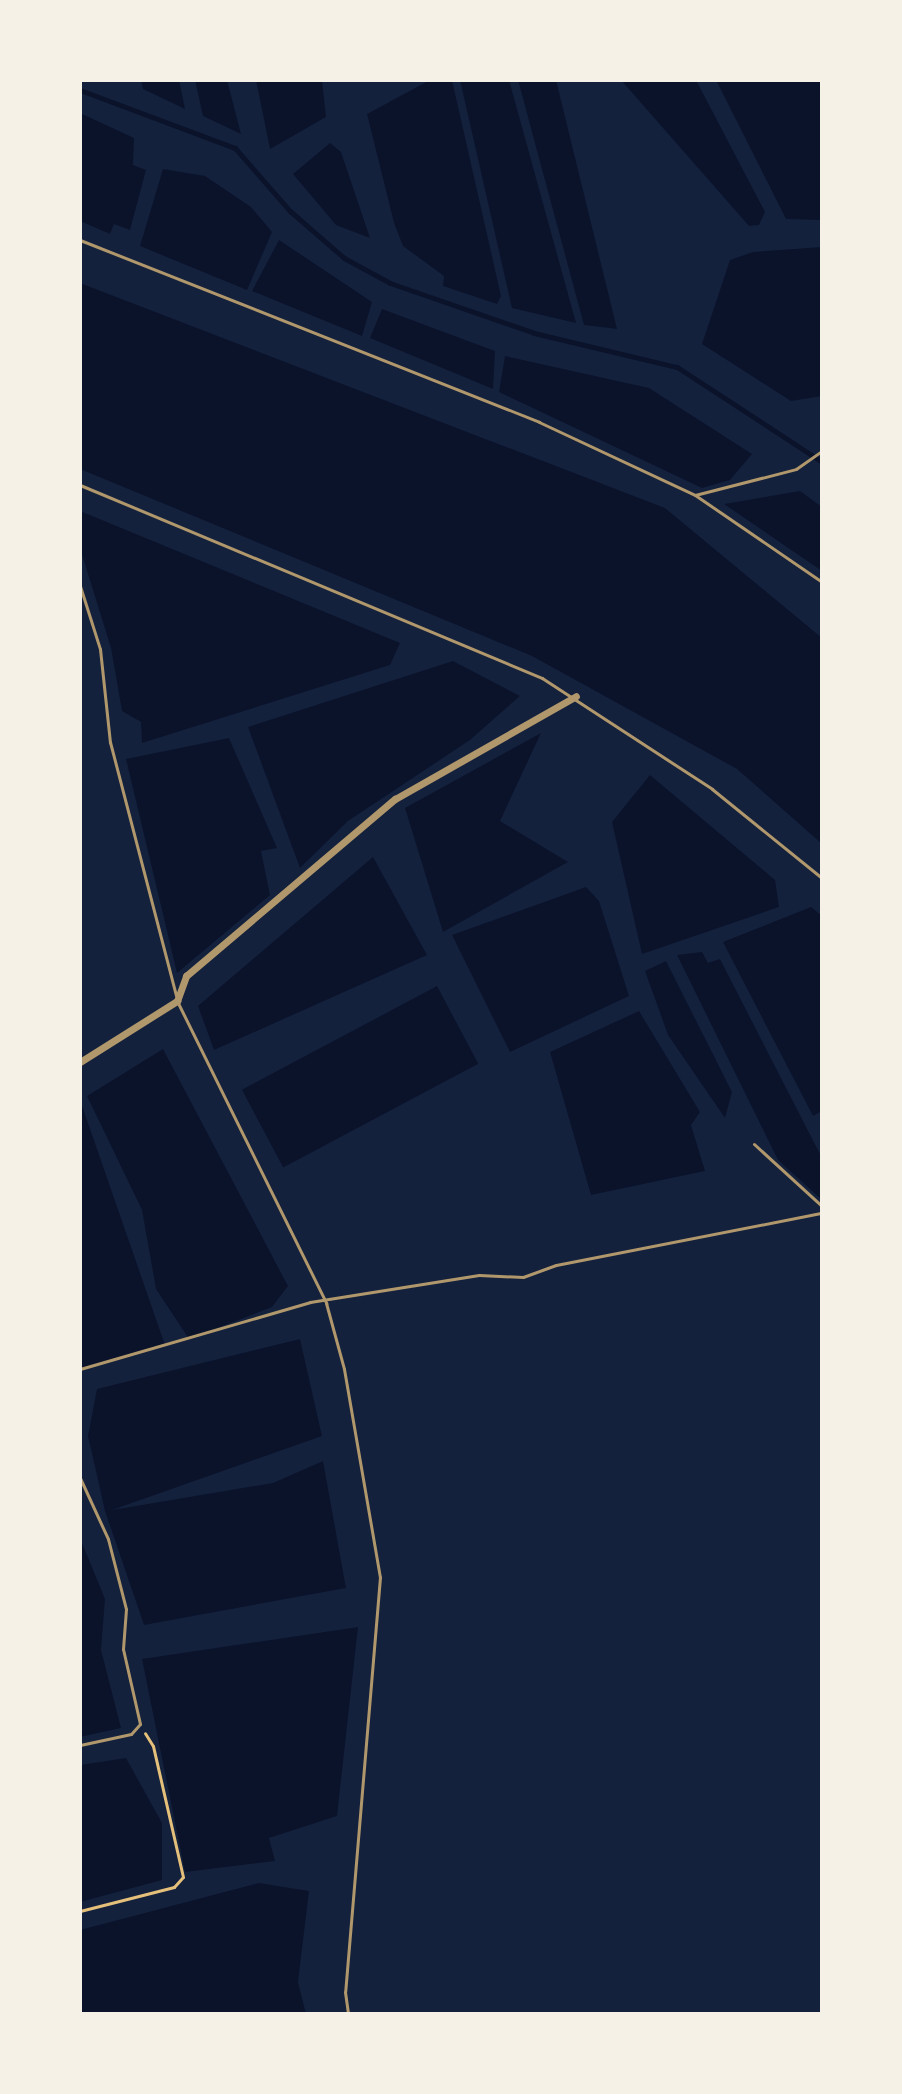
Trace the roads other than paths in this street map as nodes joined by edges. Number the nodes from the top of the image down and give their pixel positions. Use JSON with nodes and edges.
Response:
{"nodes":[{"id":1,"x":80,"y":240,"type":"edge"},
{"id":2,"x":822,"y":451,"type":"edge"},
{"id":3,"x":80,"y":485,"type":"edge"},
{"id":4,"x":695,"y":495,"type":"junction"},
{"id":5,"x":822,"y":582,"type":"edge"},
{"id":6,"x":80,"y":586,"type":"edge"},
{"id":7,"x":576,"y":696,"type":"junction"},
{"id":8,"x":822,"y":878,"type":"edge"},
{"id":9,"x":177,"y":1001,"type":"junction"},
{"id":10,"x":80,"y":1062,"type":"edge"},
{"id":11,"x":754,"y":1144,"type":"dead end"},
{"id":12,"x":822,"y":1206,"type":"edge"},
{"id":13,"x":822,"y":1213,"type":"edge"},
{"id":14,"x":326,"y":1303,"type":"junction"},
{"id":15,"x":80,"y":1369,"type":"edge"},
{"id":16,"x":80,"y":1478,"type":"edge"},
{"id":17,"x":80,"y":1745,"type":"edge"},
{"id":18,"x":348,"y":2014,"type":"edge"}],
"edges":[{"from":1,"to":4,"type":"lane"},
{"from":2,"to":4,"type":"lane"},
{"from":3,"to":7,"type":"lane"},
{"from":4,"to":5,"type":"lane"},
{"from":6,"to":9,"type":"lane"},
{"from":7,"to":8,"type":"lane"},
{"from":7,"to":9,"type":"street"},
{"from":9,"to":10,"type":"street"},
{"from":9,"to":14,"type":"lane"},
{"from":11,"to":12,"type":"lane"},
{"from":13,"to":14,"type":"lane"},
{"from":14,"to":15,"type":"lane"},
{"from":14,"to":18,"type":"lane"},
{"from":16,"to":17,"type":"lane"}]}
